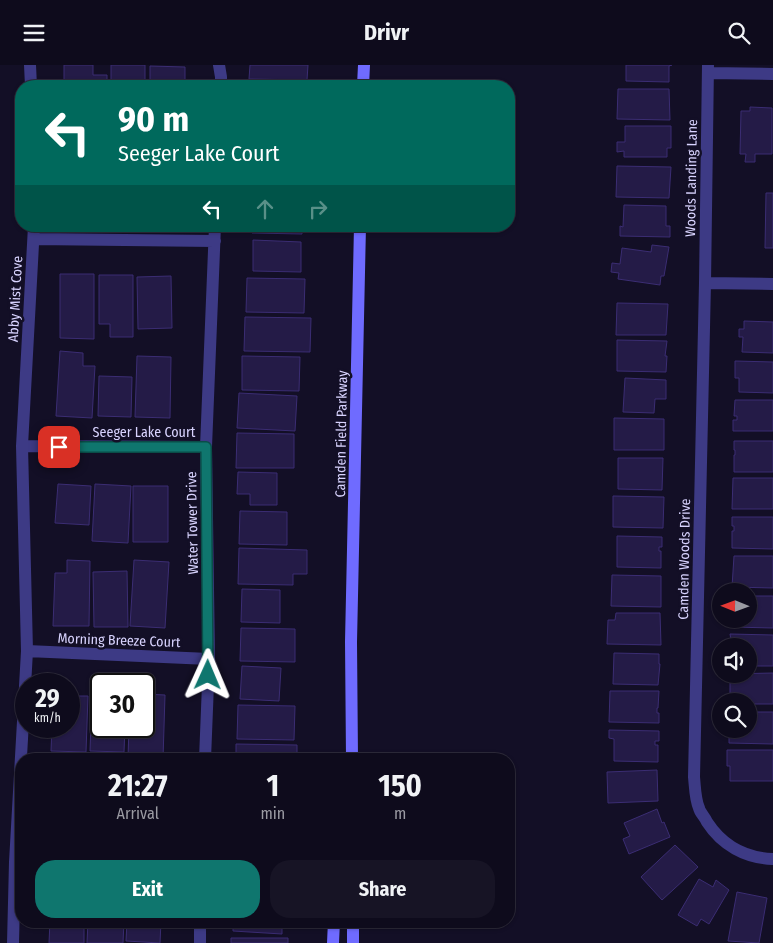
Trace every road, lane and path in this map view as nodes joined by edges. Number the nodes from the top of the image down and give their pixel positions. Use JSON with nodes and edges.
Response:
{"nodes":[{"id":1,"x":30,"y":65,"type":"edge"},
{"id":2,"x":218,"y":65,"type":"edge"},
{"id":3,"x":364,"y":65,"type":"edge"},
{"id":4,"x":708,"y":69,"type":"edge"},
{"id":5,"x":773,"y":74,"type":"edge"},
{"id":6,"x":31,"y":80,"type":"edge"},
{"id":7,"x":221,"y":80,"type":"edge"},
{"id":8,"x":364,"y":80,"type":"edge"},
{"id":9,"x":34,"y":232,"type":"edge"},
{"id":10,"x":215,"y":232,"type":"edge"},
{"id":11,"x":360,"y":232,"type":"edge"},
{"id":12,"x":34,"y":239,"type":"junction"},
{"id":13,"x":215,"y":241,"type":"junction"},
{"id":14,"x":705,"y":283,"type":"junction"},
{"id":15,"x":773,"y":284,"type":"edge"},
{"id":16,"x":22,"y":446,"type":"junction"},
{"id":17,"x":206,"y":447,"type":"junction"},
{"id":18,"x":351,"y":642,"type":"junction"},
{"id":19,"x":27,"y":651,"type":"junction"},
{"id":20,"x":209,"y":659,"type":"junction"},
{"id":21,"x":23,"y":753,"type":"edge"},
{"id":22,"x":205,"y":753,"type":"edge"},
{"id":23,"x":342,"y":753,"type":"edge"},
{"id":24,"x":352,"y":753,"type":"edge"},
{"id":25,"x":773,"y":859,"type":"edge"},
{"id":26,"x":15,"y":911,"type":"edge"},
{"id":27,"x":200,"y":928,"type":"edge"},
{"id":28,"x":334,"y":928,"type":"edge"},
{"id":29,"x":353,"y":928,"type":"edge"},
{"id":30,"x":13,"y":943,"type":"edge"},
{"id":31,"x":200,"y":943,"type":"edge"},
{"id":32,"x":333,"y":943,"type":"edge"},
{"id":33,"x":353,"y":943,"type":"edge"}],
"edges":[{"from":1,"to":6,"type":"street"},
{"from":2,"to":7,"type":"street"},
{"from":3,"to":8,"type":"street"},
{"from":4,"to":5,"type":"street","name":"Woods Landing Lane"},
{"from":4,"to":14,"type":"street","name":"Woods Landing Lane"},
{"from":9,"to":12,"type":"street","name":"Abby Mist Cove"},
{"from":10,"to":13,"type":"street","name":"Water Tower Drive"},
{"from":11,"to":18,"type":"street","name":"Camden Field Parkway"},
{"from":12,"to":13,"type":"street"},
{"from":12,"to":16,"type":"street","name":"Abby Mist Cove"},
{"from":13,"to":17,"type":"street","name":"Water Tower Drive"},
{"from":14,"to":15,"type":"street"},
{"from":14,"to":25,"type":"street","name":"Camden Woods Drive"},
{"from":16,"to":17,"type":"street","name":"Seeger Lake Court"},
{"from":16,"to":19,"type":"street","name":"Abby Mist Cove"},
{"from":17,"to":20,"type":"street","name":"Water Tower Drive"},
{"from":18,"to":23,"type":"street","name":"Camden Field Parkway"},
{"from":18,"to":24,"type":"street","name":"Camden Field Parkway"},
{"from":19,"to":20,"type":"street","name":"Morning Breeze Court"},
{"from":19,"to":21,"type":"street","name":"Abby Mist Cove"},
{"from":20,"to":22,"type":"street","name":"Water Tower Drive"},
{"from":26,"to":30,"type":"street","name":"Abby Mist Cove"},
{"from":27,"to":31,"type":"street"},
{"from":28,"to":32,"type":"street"},
{"from":29,"to":33,"type":"street"}]}
